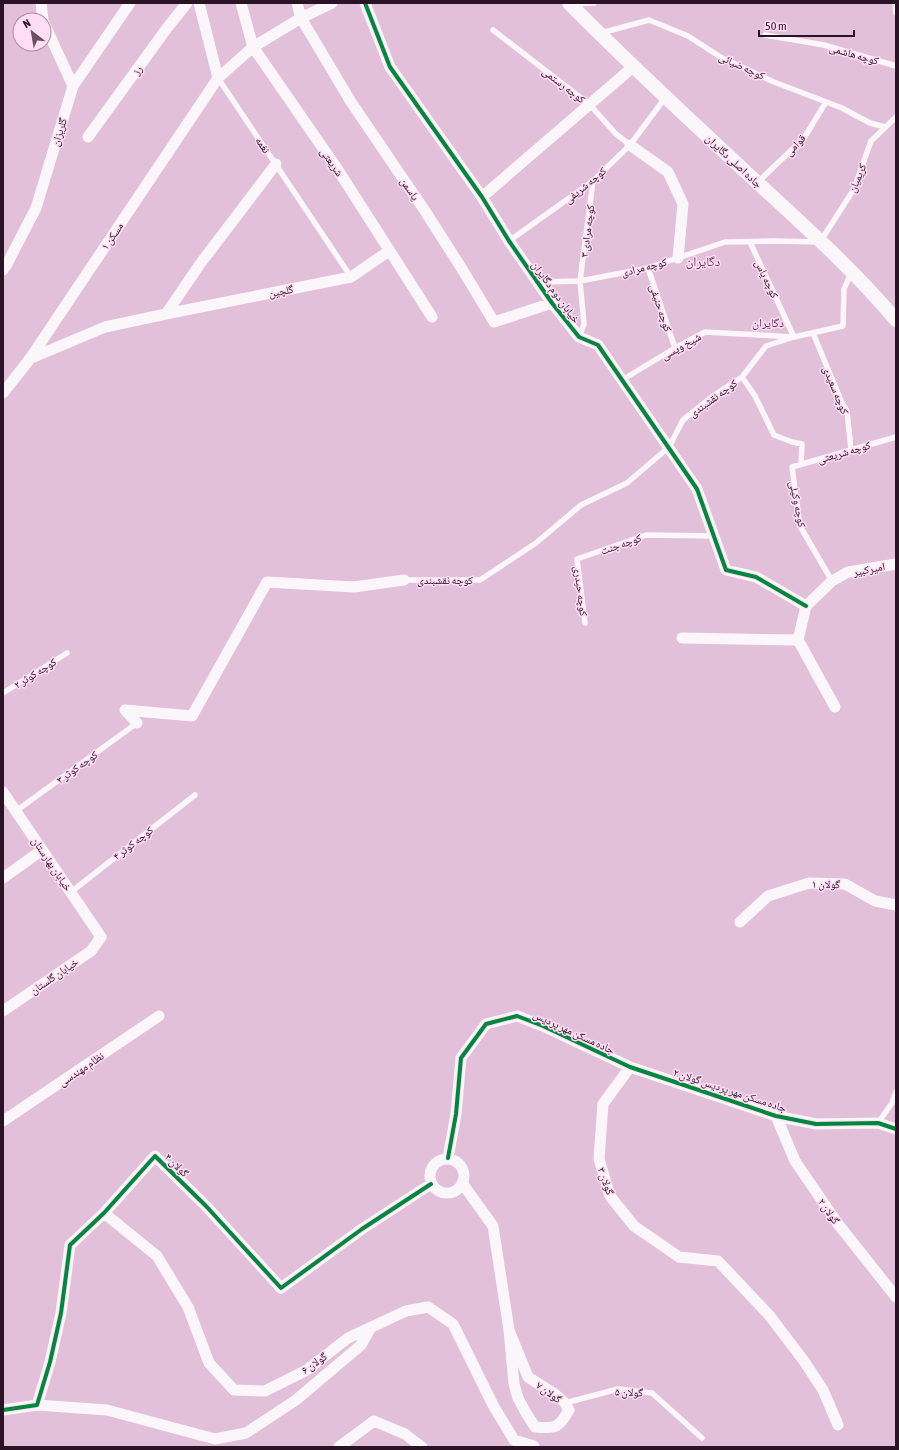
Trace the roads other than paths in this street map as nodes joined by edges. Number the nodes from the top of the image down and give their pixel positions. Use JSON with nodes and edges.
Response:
{"nodes":[{"id":1,"x":130,"y":3,"type":"edge"},
{"id":2,"x":187,"y":3,"type":"edge"},
{"id":3,"x":199,"y":3,"type":"edge"},
{"id":4,"x":241,"y":3,"type":"edge"},
{"id":5,"x":297,"y":3,"type":"edge"},
{"id":6,"x":332,"y":3,"type":"edge"},
{"id":7,"x":365,"y":3,"type":"edge"},
{"id":8,"x":570,"y":3,"type":"edge"},
{"id":9,"x":594,"y":3,"type":"edge"},
{"id":10,"x":895,"y":3,"type":"edge"},
{"id":11,"x":896,"y":13,"type":"edge"},
{"id":12,"x":301,"y":18,"type":"junction"},
{"id":13,"x":493,"y":30,"type":"dead end"},
{"id":14,"x":599,"y":34,"type":"junction"},
{"id":15,"x":765,"y":35,"type":"dead end"},
{"id":16,"x":52,"y":41,"type":"edge"},
{"id":17,"x":253,"y":47,"type":"junction"},
{"id":18,"x":896,"y":66,"type":"edge"},
{"id":19,"x":633,"y":67,"type":"junction"},
{"id":20,"x":218,"y":78,"type":"junction"},
{"id":21,"x":72,"y":86,"type":"junction"},
{"id":22,"x":665,"y":98,"type":"junction"},
{"id":23,"x":826,"y":102,"type":"junction"},
{"id":24,"x":590,"y":105,"type":"junction"},
{"id":25,"x":896,"y":117,"type":"edge"},
{"id":26,"x":885,"y":127,"type":"junction"},
{"id":27,"x":88,"y":137,"type":"dead end"},
{"id":28,"x":630,"y":145,"type":"junction"},
{"id":29,"x":276,"y":164,"type":"junction"},
{"id":30,"x":593,"y":181,"type":"junction"},
{"id":31,"x":757,"y":183,"type":"junction"},
{"id":32,"x":482,"y":197,"type":"junction"},
{"id":33,"x":509,"y":241,"type":"junction"},
{"id":34,"x":750,"y":242,"type":"junction"},
{"id":35,"x":820,"y":242,"type":"junction"},
{"id":36,"x":389,"y":251,"type":"junction"},
{"id":37,"x":678,"y":258,"type":"junction"},
{"id":38,"x":648,"y":268,"type":"junction"},
{"id":39,"x":3,"y":270,"type":"edge"},
{"id":40,"x":852,"y":272,"type":"junction"},
{"id":41,"x":352,"y":277,"type":"junction"},
{"id":42,"x":538,"y":282,"type":"junction"},
{"id":43,"x":580,"y":282,"type":"junction"},
{"id":44,"x":552,"y":303,"type":"junction"},
{"id":45,"x":166,"y":314,"type":"junction"},
{"id":46,"x":432,"y":317,"type":"dead end"},
{"id":47,"x":896,"y":320,"type":"edge"},
{"id":48,"x":813,"y":333,"type":"junction"},
{"id":49,"x":579,"y":337,"type":"junction"},
{"id":50,"x":794,"y":337,"type":"junction"},
{"id":51,"x":675,"y":348,"type":"junction"},
{"id":52,"x":29,"y":360,"type":"junction"},
{"id":53,"x":742,"y":377,"type":"junction"},
{"id":54,"x":622,"y":380,"type":"junction"},
{"id":55,"x":3,"y":394,"type":"edge"},
{"id":56,"x":896,"y":437,"type":"edge"},
{"id":57,"x":669,"y":447,"type":"junction"},
{"id":58,"x":851,"y":450,"type":"junction"},
{"id":59,"x":801,"y":464,"type":"junction"},
{"id":60,"x":792,"y":467,"type":"joint"},
{"id":61,"x":714,"y":536,"type":"junction"},
{"id":62,"x":577,"y":559,"type":"joint"},
{"id":63,"x":896,"y":564,"type":"edge"},
{"id":64,"x":404,"y":580,"type":"joint"},
{"id":65,"x":832,"y":581,"type":"junction"},
{"id":66,"x":806,"y":606,"type":"junction"},
{"id":67,"x":585,"y":623,"type":"dead end"},
{"id":68,"x":682,"y":638,"type":"dead end"},
{"id":69,"x":798,"y":640,"type":"junction"},
{"id":70,"x":67,"y":653,"type":"dead end"},
{"id":71,"x":3,"y":693,"type":"edge"},
{"id":72,"x":835,"y":707,"type":"dead end"},
{"id":73,"x":137,"y":723,"type":"joint"},
{"id":74,"x":3,"y":792,"type":"edge"},
{"id":75,"x":196,"y":795,"type":"dead end"},
{"id":76,"x":16,"y":811,"type":"junction"},
{"id":77,"x":42,"y":850,"type":"junction"},
{"id":78,"x":3,"y":878,"type":"edge"},
{"id":79,"x":71,"y":892,"type":"junction"},
{"id":80,"x":896,"y":905,"type":"edge"},
{"id":81,"x":740,"y":922,"type":"dead end"},
{"id":82,"x":101,"y":937,"type":"joint"},
{"id":83,"x":3,"y":1011,"type":"edge"},
{"id":84,"x":159,"y":1016,"type":"dead end"},
{"id":85,"x":630,"y":1067,"type":"junction"},
{"id":86,"x":896,"y":1092,"type":"edge"},
{"id":87,"x":776,"y":1116,"type":"junction"},
{"id":88,"x":3,"y":1121,"type":"edge"},
{"id":89,"x":878,"y":1123,"type":"junction"},
{"id":90,"x":896,"y":1128,"type":"edge"},
{"id":91,"x":448,"y":1158,"type":"junction"},
{"id":92,"x":462,"y":1183,"type":"junction"},
{"id":93,"x":432,"y":1184,"type":"junction"},
{"id":94,"x":104,"y":1213,"type":"junction"},
{"id":95,"x":896,"y":1297,"type":"edge"},
{"id":96,"x":371,"y":1327,"type":"junction"},
{"id":97,"x":509,"y":1330,"type":"junction"},
{"id":98,"x":565,"y":1403,"type":"junction"},
{"id":99,"x":37,"y":1405,"type":"junction"},
{"id":100,"x":3,"y":1410,"type":"edge"},
{"id":101,"x":838,"y":1425,"type":"dead end"},
{"id":102,"x":535,"y":1427,"type":"junction"},
{"id":103,"x":702,"y":1438,"type":"dead end"},
{"id":104,"x":340,"y":1447,"type":"edge"},
{"id":105,"x":422,"y":1447,"type":"edge"},
{"id":106,"x":534,"y":1447,"type":"edge"}],
"edges":[{"from":1,"to":21,"type":"street","name":"گلریزان"},
{"from":2,"to":27,"type":"street","name":"رز"},
{"from":3,"to":20,"type":"street","name":"نغمه"},
{"from":4,"to":17,"type":"street","name":"شریعتی"},
{"from":5,"to":12,"type":"street","name":"یاسمن"},
{"from":6,"to":12,"type":"street","name":"مسکن ۱"},
{"from":7,"to":32,"type":"street","name":"خیابان دوم دگایران"},
{"from":8,"to":9,"type":"lane"},
{"from":8,"to":14,"type":"street","name":"جاده اصلی دگایران"},
{"from":10,"to":11,"type":"lane"},
{"from":12,"to":17,"type":"street","name":"مسکن ۱"},
{"from":12,"to":44,"type":"street","name":"یاسمن"},
{"from":13,"to":24,"type":"lane","name":"کوچه رستمی"},
{"from":14,"to":19,"type":"street","name":"جاده اصلی دگایران"},
{"from":14,"to":23,"type":"lane","name":"کوچه ضیائی"},
{"from":15,"to":18,"type":"lane","name":"کوچه هاشمی"},
{"from":16,"to":21,"type":"street"},
{"from":17,"to":20,"type":"street","name":"مسکن ۱"},
{"from":17,"to":36,"type":"street","name":"شریعتی"},
{"from":19,"to":22,"type":"street","name":"جاده اصلی دگایران"},
{"from":19,"to":24,"type":"street"},
{"from":20,"to":29,"type":"lane","name":"نغمه"},
{"from":20,"to":52,"type":"street","name":"مسکن ۱"},
{"from":21,"to":39,"type":"street","name":"گلریزان"},
{"from":22,"to":28,"type":"lane","name":"کوچه شریفی"},
{"from":22,"to":31,"type":"street","name":"جاده اصلی دگایران"},
{"from":23,"to":26,"type":"lane","name":"کوچه ضیائی"},
{"from":23,"to":31,"type":"lane","name":"قوامی"},
{"from":24,"to":28,"type":"lane","name":"کوچه رستمی"},
{"from":24,"to":32,"type":"street"},
{"from":25,"to":26,"type":"lane","name":"کریمیان"},
{"from":26,"to":35,"type":"lane","name":"کریمیان"},
{"from":28,"to":30,"type":"lane","name":"کوچه شریفی"},
{"from":28,"to":37,"type":"street"},
{"from":29,"to":41,"type":"lane","name":"نغمه"},
{"from":29,"to":45,"type":"street"},
{"from":30,"to":33,"type":"lane","name":"کوچه شریفی"},
{"from":30,"to":43,"type":"lane","name":"کوچه مرادی ۳"},
{"from":31,"to":35,"type":"street","name":"جاده اصلی دگایران"},
{"from":32,"to":33,"type":"street","name":"خیابان دوم دگایران"},
{"from":33,"to":42,"type":"street","name":"خیابان دوم دگایران"},
{"from":34,"to":35,"type":"lane","name":"کوچه مرادی"},
{"from":34,"to":37,"type":"lane","name":"کوچه مرادی"},
{"from":34,"to":50,"type":"lane","name":"کوچه یاس"},
{"from":35,"to":40,"type":"street","name":"جاده اصلی دگایران"},
{"from":36,"to":41,"type":"street","name":"گلچین"},
{"from":36,"to":46,"type":"street","name":"شریعتی"},
{"from":37,"to":38,"type":"lane","name":"کوچه مرادی"},
{"from":38,"to":43,"type":"lane","name":"کوچه مرادی"},
{"from":38,"to":51,"type":"lane","name":"کوچه حنیفی"},
{"from":40,"to":47,"type":"street","name":"جاده اصلی دگایران"},
{"from":40,"to":48,"type":"lane","name":"کوچه نقشبندی"},
{"from":41,"to":45,"type":"street","name":"گلچین"},
{"from":42,"to":43,"type":"lane","name":"کوچه مرادی"},
{"from":42,"to":44,"type":"street","name":"خیابان دوم دگایران"},
{"from":43,"to":49,"type":"lane","name":"کوچه مرادی ۳"},
{"from":44,"to":49,"type":"street","name":"خیابان دوم دگایران"},
{"from":45,"to":52,"type":"street","name":"گلچین"},
{"from":48,"to":50,"type":"lane","name":"کوچه نقشبندی"},
{"from":48,"to":58,"type":"lane","name":"کوچه سعیدی"},
{"from":49,"to":54,"type":"street","name":"خیابان دوم دگایران"},
{"from":50,"to":51,"type":"lane","name":"شیخ ویسی"},
{"from":50,"to":53,"type":"lane","name":"کوچه نقشبندی"},
{"from":51,"to":54,"type":"lane","name":"شیخ ویسی"},
{"from":52,"to":55,"type":"street","name":"مسکن ۱"},
{"from":53,"to":57,"type":"lane","name":"کوچه نقشبندی"},
{"from":53,"to":59,"type":"lane","name":"کوچه وکیلی"},
{"from":54,"to":57,"type":"street","name":"خیابان دوم دگایران"},
{"from":56,"to":58,"type":"lane","name":"کوچه شریعتی"},
{"from":57,"to":61,"type":"street","name":"خیابان دوم دگایران"},
{"from":57,"to":64,"type":"lane","name":"کوچه نقشبندی"},
{"from":58,"to":59,"type":"lane","name":"کوچه شریعتی"},
{"from":59,"to":60,"type":"lane","name":"کوچه شریعتی"},
{"from":60,"to":65,"type":"lane","name":"کوچه وکیلی"},
{"from":61,"to":62,"type":"lane","name":"کوچه جنت"},
{"from":61,"to":66,"type":"street","name":"خیابان دوم دگایران"},
{"from":62,"to":67,"type":"lane","name":"کوچه حیدری"},
{"from":63,"to":65,"type":"street","name":"امیرکبیر"},
{"from":64,"to":73,"type":"street"},
{"from":65,"to":66,"type":"street","name":"امیرکبیر"},
{"from":66,"to":69,"type":"street"},
{"from":68,"to":69,"type":"street"},
{"from":69,"to":72,"type":"street"},
{"from":70,"to":71,"type":"lane","name":"کوچه کوثر ۲"},
{"from":73,"to":76,"type":"lane","name":"کوچه کوثر ۳"},
{"from":74,"to":76,"type":"street","name":"خیابان بهارستان"},
{"from":75,"to":79,"type":"lane","name":"کوچه کوثر ۴"},
{"from":76,"to":77,"type":"street","name":"خیابان بهارستان"},
{"from":77,"to":78,"type":"street"},
{"from":77,"to":79,"type":"street","name":"خیابان بهارستان"},
{"from":79,"to":82,"type":"street","name":"خیابان بهارستان"},
{"from":80,"to":81,"type":"street","name":"گولان ۱"},
{"from":82,"to":83,"type":"street","name":"خیابان گلستان"},
{"from":84,"to":88,"type":"street","name":"نظام مهندسی"},
{"from":85,"to":87,"type":"street","name":"جاده مسکن مهر پردیس گولان ۲"},
{"from":85,"to":91,"type":"street","name":"جاده مسکن مهر پردیس"},
{"from":85,"to":101,"type":"street","name":"گولان ۳"},
{"from":86,"to":89,"type":"lane"},
{"from":87,"to":89,"type":"street","name":"جاده مسکن مهر پردیس گولان ۲"},
{"from":87,"to":95,"type":"street","name":"گولان ۲"},
{"from":89,"to":90,"type":"street","name":"جاده مسکن مهر پردیس گولان ۲"},
{"from":91,"to":92,"type":"street"},
{"from":91,"to":93,"type":"street"},
{"from":92,"to":93,"type":"street"},
{"from":92,"to":97,"type":"street","name":"گولان ۷"},
{"from":93,"to":94,"type":"street","name":"گولان ۴"},
{"from":94,"to":96,"type":"street","name":"گولان ۶"},
{"from":94,"to":99,"type":"street","name":"گولان ۴"},
{"from":96,"to":99,"type":"street"},
{"from":96,"to":106,"type":"street","name":"گولان ۶"},
{"from":97,"to":98,"type":"street","name":"گولان ۷"},
{"from":97,"to":102,"type":"street","name":"گولان ۷"},
{"from":98,"to":102,"type":"street","name":"گولان ۷"},
{"from":98,"to":103,"type":"lane","name":"گولان ۵"},
{"from":99,"to":100,"type":"street"},
{"from":102,"to":106,"type":"street"},
{"from":104,"to":105,"type":"street"}]}
